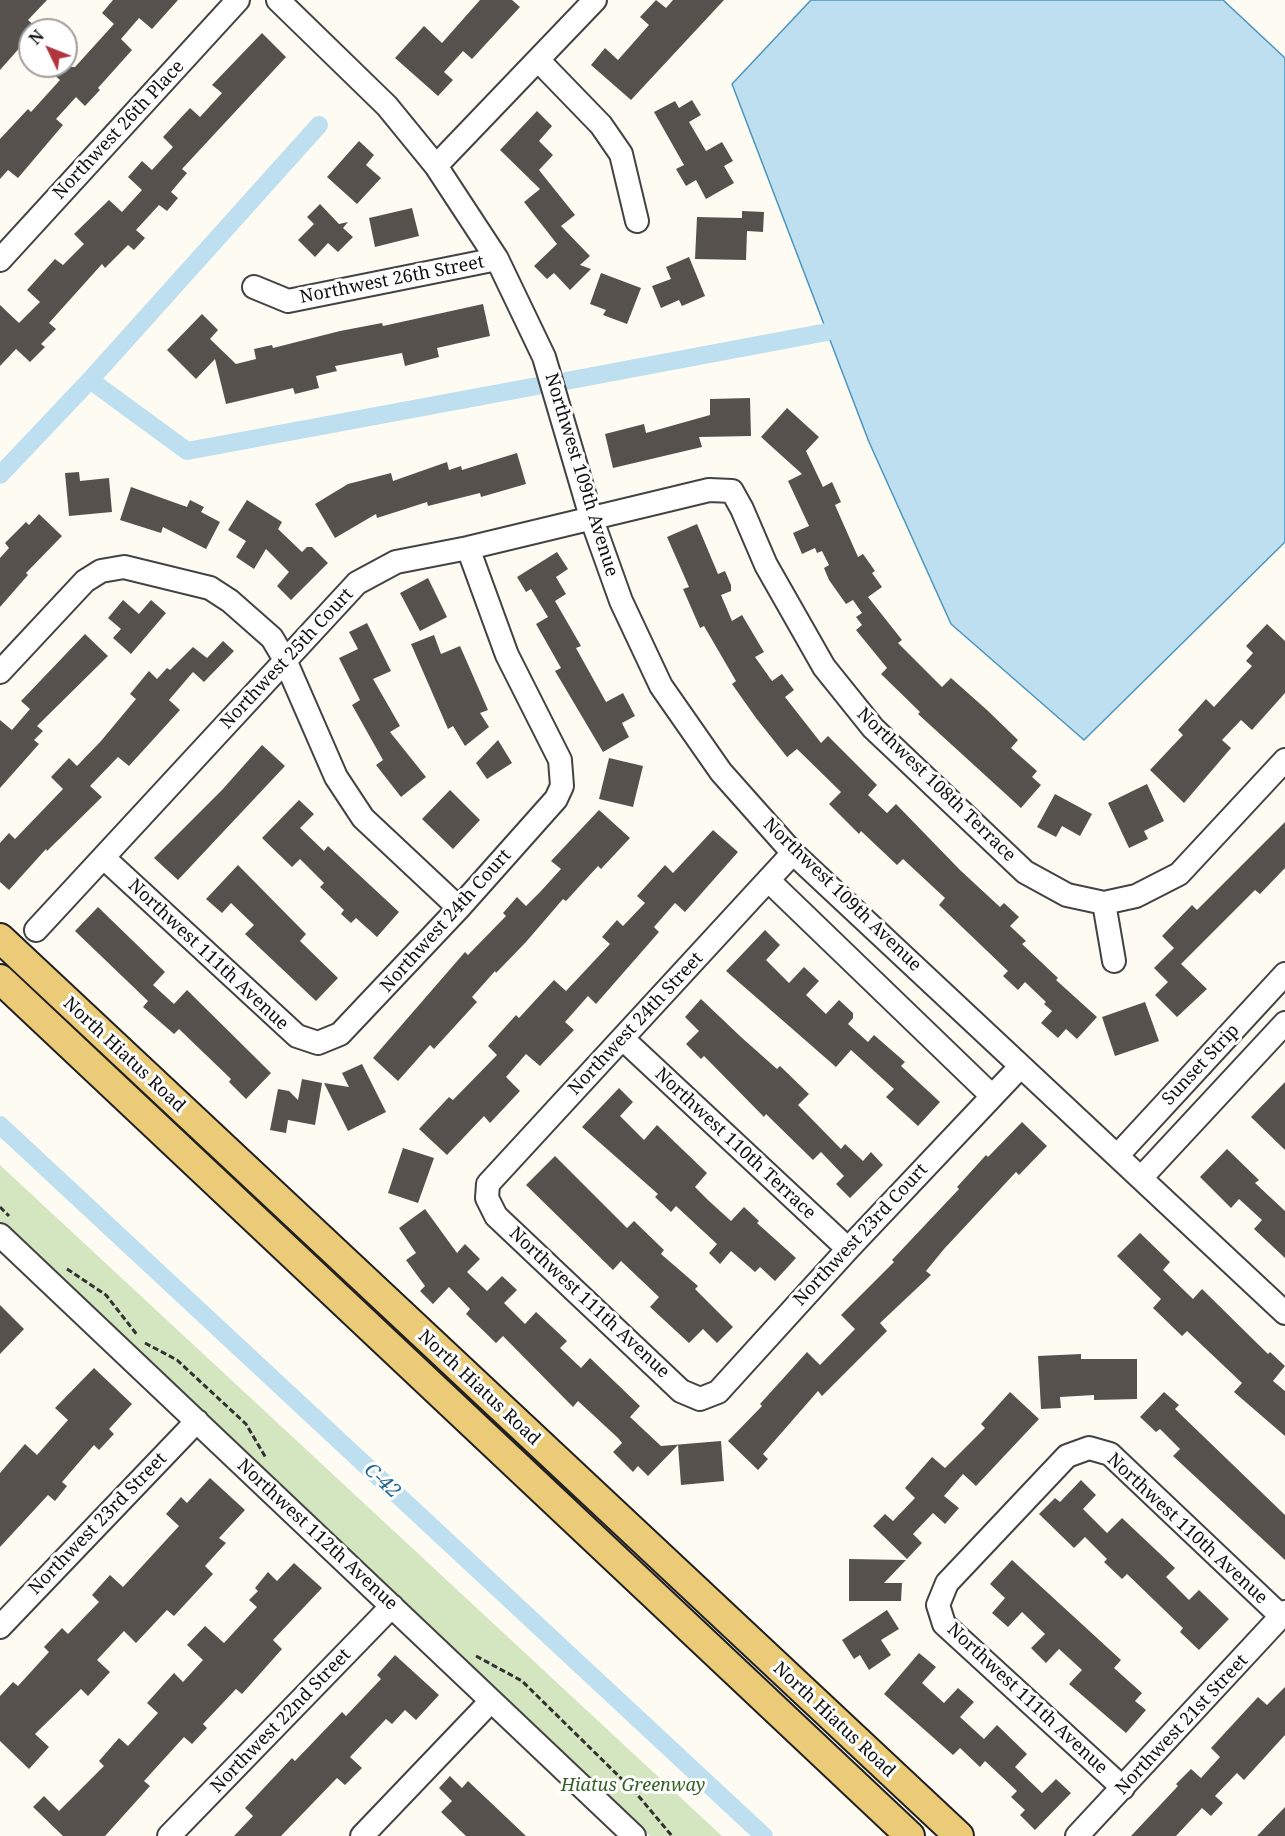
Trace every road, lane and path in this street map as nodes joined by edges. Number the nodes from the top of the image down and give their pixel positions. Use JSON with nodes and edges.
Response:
{"nodes":[{"id":1,"x":238,"y":0,"type":"edge"},
{"id":2,"x":278,"y":0,"type":"edge"},
{"id":3,"x":595,"y":0,"type":"edge"},
{"id":4,"x":539,"y":61,"type":"junction"},
{"id":5,"x":436,"y":166,"type":"junction"},
{"id":6,"x":638,"y":221,"type":"dead end"},
{"id":7,"x":497,"y":259,"type":"junction"},
{"id":8,"x":0,"y":260,"type":"edge"},
{"id":9,"x":254,"y":287,"type":"dead end"},
{"id":10,"x":742,"y":509,"type":"joint"},
{"id":11,"x":591,"y":517,"type":"junction"},
{"id":12,"x":468,"y":548,"type":"junction"},
{"id":13,"x":285,"y":660,"type":"junction"},
{"id":14,"x":0,"y":672,"type":"edge"},
{"id":15,"x":1285,"y":760,"type":"edge"},
{"id":16,"x":793,"y":853,"type":"junction"},
{"id":17,"x":104,"y":858,"type":"junction"},
{"id":18,"x":768,"y":880,"type":"junction"},
{"id":19,"x":1104,"y":903,"type":"junction"},
{"id":20,"x":459,"y":908,"type":"junction"},
{"id":21,"x":36,"y":930,"type":"dead end"},
{"id":22,"x":0,"y":938,"type":"edge"},
{"id":23,"x":1114,"y":961,"type":"dead end"},
{"id":24,"x":1285,"y":974,"type":"edge"},
{"id":25,"x":0,"y":979,"type":"edge"},
{"id":26,"x":1258,"y":1003,"type":"junction"},
{"id":27,"x":1284,"y":1026,"type":"edge"},
{"id":28,"x":623,"y":1039,"type":"junction"},
{"id":29,"x":318,"y":1042,"type":"joint"},
{"id":30,"x":1020,"y":1067,"type":"junction"},
{"id":31,"x":992,"y":1096,"type":"junction"},
{"id":32,"x":1117,"y":1156,"type":"junction"},
{"id":33,"x":1141,"y":1178,"type":"junction"},
{"id":34,"x":487,"y":1198,"type":"joint"},
{"id":35,"x":0,"y":1207,"type":"edge"},
{"id":36,"x":4,"y":1232,"type":"edge"},
{"id":37,"x":848,"y":1248,"type":"junction"},
{"id":38,"x":65,"y":1268,"type":"dead end"},
{"id":39,"x":1285,"y":1313,"type":"edge"},
{"id":40,"x":700,"y":1399,"type":"joint"},
{"id":41,"x":197,"y":1421,"type":"junction"},
{"id":42,"x":1089,"y":1448,"type":"joint"},
{"id":43,"x":275,"y":1466,"type":"dead end"},
{"id":44,"x":392,"y":1606,"type":"junction"},
{"id":45,"x":1283,"y":1614,"type":"edge"},
{"id":46,"x":0,"y":1627,"type":"edge"},
{"id":47,"x":748,"y":1641,"type":"junction"},
{"id":48,"x":469,"y":1650,"type":"dead end"},
{"id":49,"x":727,"y":1665,"type":"junction"},
{"id":50,"x":491,"y":1701,"type":"junction"},
{"id":51,"x":1123,"y":1788,"type":"junction"},
{"id":52,"x":169,"y":1836,"type":"edge"},
{"id":53,"x":362,"y":1836,"type":"edge"},
{"id":54,"x":634,"y":1836,"type":"edge"},
{"id":55,"x":672,"y":1836,"type":"edge"},
{"id":56,"x":910,"y":1836,"type":"edge"},
{"id":57,"x":959,"y":1836,"type":"edge"},
{"id":58,"x":1077,"y":1836,"type":"edge"}],
"edges":[{"from":1,"to":8,"type":"street","name":"Northwest 26th Place"},
{"from":2,"to":5,"type":"street","name":"Northwest 109th Avenue"},
{"from":3,"to":4,"type":"street"},
{"from":4,"to":5,"type":"street"},
{"from":4,"to":6,"type":"street"},
{"from":5,"to":7,"type":"street","name":"Northwest 109th Avenue"},
{"from":7,"to":9,"type":"street","name":"Northwest 26th Street"},
{"from":7,"to":11,"type":"street","name":"Northwest 109th Avenue"},
{"from":10,"to":11,"type":"street","name":"Northwest 25th Court"},
{"from":10,"to":19,"type":"street","name":"Northwest 108th Terrace"},
{"from":11,"to":12,"type":"street","name":"Northwest 25th Court"},
{"from":11,"to":16,"type":"street","name":"Northwest 109th Avenue"},
{"from":12,"to":13,"type":"street","name":"Northwest 25th Court"},
{"from":12,"to":20,"type":"street","name":"Northwest 24th Court"},
{"from":13,"to":14,"type":"street"},
{"from":13,"to":17,"type":"street","name":"Northwest 25th Court"},
{"from":13,"to":20,"type":"street"},
{"from":15,"to":19,"type":"street"},
{"from":16,"to":18,"type":"street","name":"Northwest 24th Street"},
{"from":16,"to":30,"type":"street","name":"Northwest 109th Avenue"},
{"from":17,"to":21,"type":"street","name":"Northwest 25th Court"},
{"from":17,"to":29,"type":"street","name":"Northwest 111th Avenue"},
{"from":18,"to":28,"type":"street","name":"Northwest 24th Street"},
{"from":18,"to":31,"type":"street"},
{"from":19,"to":23,"type":"street"},
{"from":20,"to":29,"type":"street","name":"Northwest 24th Court"},
{"from":22,"to":47,"type":"main road","name":"North Hiatus Road"},
{"from":24,"to":26,"type":"street","name":"Sunset Strip"},
{"from":25,"to":49,"type":"main road","name":"North Hiatus Road"},
{"from":26,"to":27,"type":"street"},
{"from":26,"to":32,"type":"street","name":"Sunset Strip"},
{"from":27,"to":33,"type":"street","name":"Sunset Strip"},
{"from":28,"to":34,"type":"street","name":"Northwest 24th Street"},
{"from":28,"to":37,"type":"street","name":"Northwest 110th Terrace"},
{"from":30,"to":31,"type":"street","name":"Northwest 23rd Court"},
{"from":30,"to":32,"type":"street","name":"Northwest 109th Avenue"},
{"from":31,"to":37,"type":"street","name":"Northwest 23rd Court"},
{"from":32,"to":33,"type":"street","name":"Northwest 109th Avenue"},
{"from":33,"to":39,"type":"street","name":"Northwest 109th Avenue"},
{"from":34,"to":40,"type":"street","name":"Northwest 111th Avenue"},
{"from":35,"to":36,"type":"path"},
{"from":36,"to":41,"type":"street","name":"Northwest 112th Avenue"},
{"from":37,"to":40,"type":"street","name":"Northwest 23rd Court"},
{"from":38,"to":43,"type":"path"},
{"from":41,"to":44,"type":"street","name":"Northwest 112th Avenue"},
{"from":41,"to":46,"type":"street","name":"Northwest 23rd Street"},
{"from":42,"to":45,"type":"street","name":"Northwest 110th Avenue"},
{"from":42,"to":51,"type":"street","name":"Northwest 111th Avenue"},
{"from":44,"to":50,"type":"street","name":"Northwest 112th Avenue"},
{"from":44,"to":52,"type":"street","name":"Northwest 22nd Street"},
{"from":45,"to":51,"type":"street","name":"Northwest 21st Street"},
{"from":47,"to":49,"type":"main road"},
{"from":47,"to":57,"type":"main road","name":"North Hiatus Road"},
{"from":48,"to":55,"type":"path"},
{"from":49,"to":56,"type":"main road","name":"North Hiatus Road"},
{"from":50,"to":53,"type":"street"},
{"from":50,"to":54,"type":"street","name":"Northwest 112th Avenue"},
{"from":51,"to":58,"type":"street","name":"Northwest 21st Street"}]}
